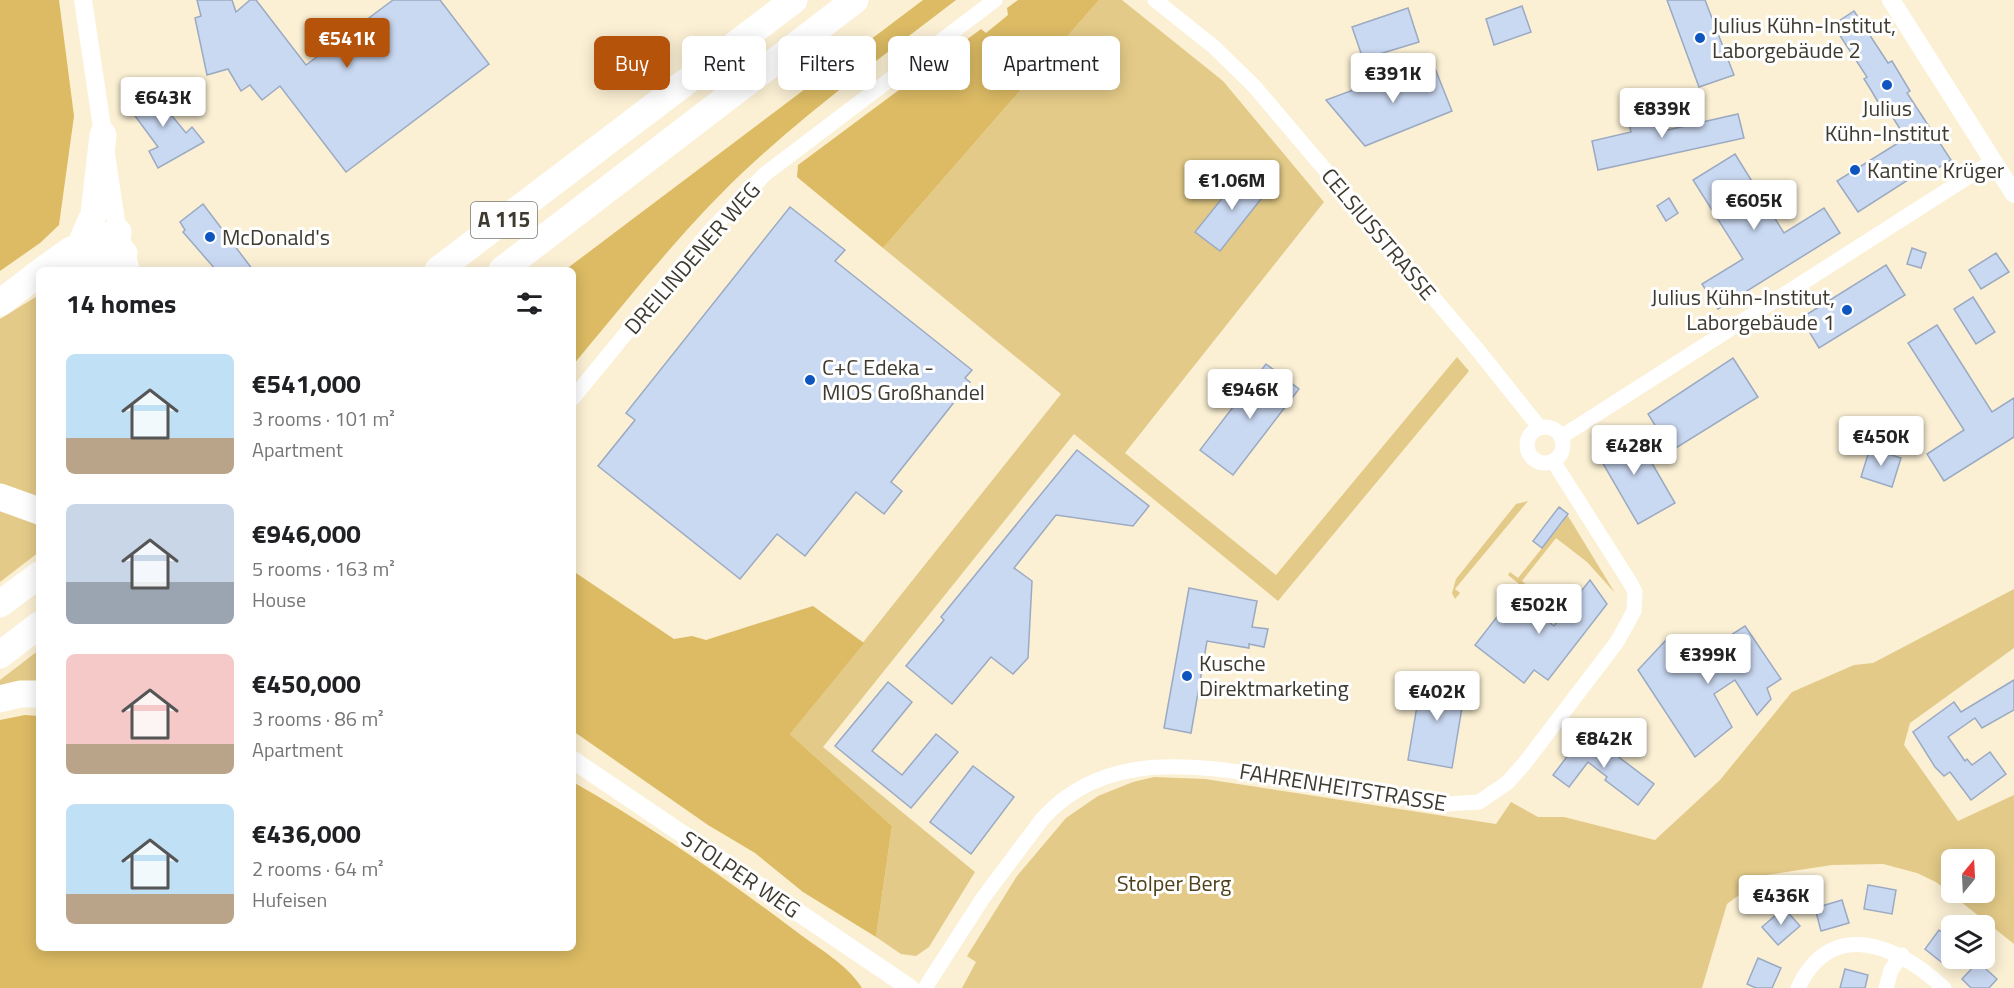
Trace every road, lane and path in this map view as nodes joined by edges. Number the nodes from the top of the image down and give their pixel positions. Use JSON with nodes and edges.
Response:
{"nodes":[{"id":1,"x":83,"y":0,"type":"edge"},
{"id":2,"x":794,"y":0,"type":"edge"},
{"id":3,"x":855,"y":0,"type":"edge"},
{"id":4,"x":995,"y":0,"type":"edge"},
{"id":5,"x":1155,"y":0,"type":"edge"},
{"id":6,"x":1891,"y":0,"type":"edge"},
{"id":7,"x":103,"y":135,"type":"junction"},
{"id":8,"x":1993,"y":161,"type":"junction"},
{"id":9,"x":2014,"y":194,"type":"edge"},
{"id":10,"x":125,"y":252,"type":"edge"},
{"id":11,"x":77,"y":259,"type":"edge"},
{"id":12,"x":53,"y":267,"type":"edge"},
{"id":13,"x":442,"y":267,"type":"edge"},
{"id":14,"x":506,"y":267,"type":"edge"},
{"id":15,"x":36,"y":275,"type":"edge"},
{"id":16,"x":36,"y":286,"type":"edge"},
{"id":17,"x":4,"y":300,"type":"edge"},
{"id":18,"x":576,"y":394,"type":"edge"},
{"id":19,"x":1540,"y":428,"type":"junction"},
{"id":20,"x":1561,"y":437,"type":"junction"},
{"id":21,"x":1553,"y":461,"type":"junction"},
{"id":22,"x":0,"y":497,"type":"edge"},
{"id":23,"x":36,"y":510,"type":"edge"},
{"id":24,"x":36,"y":577,"type":"edge"},
{"id":25,"x":0,"y":604,"type":"edge"},
{"id":26,"x":36,"y":627,"type":"edge"},
{"id":27,"x":0,"y":655,"type":"edge"},
{"id":28,"x":36,"y":694,"type":"edge"},
{"id":29,"x":0,"y":699,"type":"edge"},
{"id":30,"x":576,"y":762,"type":"edge"},
{"id":31,"x":1902,"y":955,"type":"junction"},
{"id":32,"x":910,"y":988,"type":"edge"},
{"id":33,"x":925,"y":988,"type":"edge"},
{"id":34,"x":1798,"y":988,"type":"edge"},
{"id":35,"x":1886,"y":988,"type":"edge"},
{"id":36,"x":1944,"y":988,"type":"edge"}],
"edges":[{"from":1,"to":7,"type":"street"},
{"from":2,"to":13,"type":"highway","number":"A 115"},
{"from":3,"to":14,"type":"highway","number":"A 115"},
{"from":4,"to":18,"type":"street","name":"DREILINDENER WEG"},
{"from":5,"to":19,"type":"street","name":"CELSIUSSTRASSE"},
{"from":6,"to":8,"type":"street"},
{"from":7,"to":10,"type":"street"},
{"from":7,"to":11,"type":"highway"},
{"from":8,"to":9,"type":"street"},
{"from":8,"to":20,"type":"street"},
{"from":10,"to":11,"type":"highway"},
{"from":11,"to":12,"type":"highway"},
{"from":15,"to":17,"type":"highway"},
{"from":16,"to":17,"type":"highway"},
{"from":19,"to":20,"type":"street"},
{"from":19,"to":21,"type":"street"},
{"from":20,"to":21,"type":"street"},
{"from":21,"to":33,"type":"street","name":"FAHRENHEITSTRASSE"},
{"from":22,"to":23,"type":"highway"},
{"from":24,"to":25,"type":"highway"},
{"from":26,"to":27,"type":"highway"},
{"from":28,"to":29,"type":"highway"},
{"from":30,"to":32,"type":"street","name":"STOLPER WEG"},
{"from":31,"to":34,"type":"street"},
{"from":31,"to":35,"type":"street"},
{"from":31,"to":36,"type":"street"}]}
